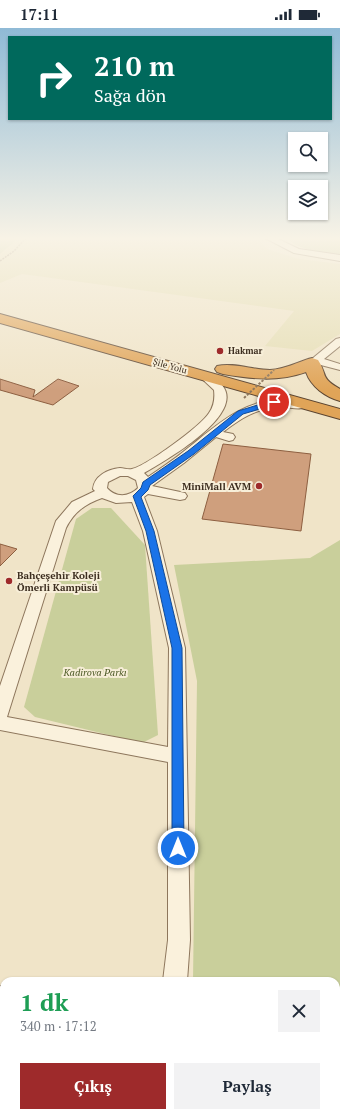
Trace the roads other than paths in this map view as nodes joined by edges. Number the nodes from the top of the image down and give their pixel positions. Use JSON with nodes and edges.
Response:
{"nodes":[{"id":1,"x":0,"y":309,"type":"edge"},
{"id":2,"x":0,"y":318,"type":"edge"},
{"id":3,"x":340,"y":342,"type":"edge"},
{"id":4,"x":314,"y":361,"type":"junction"},
{"id":5,"x":339,"y":368,"type":"edge"},
{"id":6,"x":223,"y":369,"type":"junction"},
{"id":7,"x":205,"y":376,"type":"junction"},
{"id":8,"x":340,"y":396,"type":"edge"},
{"id":9,"x":340,"y":402,"type":"edge"},
{"id":10,"x":316,"y":407,"type":"junction"},
{"id":11,"x":340,"y":414,"type":"edge"},
{"id":12,"x":213,"y":434,"type":"junction"},
{"id":13,"x":230,"y":437,"type":"dead end"},
{"id":14,"x":133,"y":474,"type":"junction"},
{"id":15,"x":143,"y":490,"type":"junction"},
{"id":16,"x":103,"y":493,"type":"junction"},
{"id":17,"x":180,"y":496,"type":"dead end"},
{"id":18,"x":0,"y":712,"type":"edge"},
{"id":19,"x":0,"y":723,"type":"edge"},
{"id":20,"x":178,"y":756,"type":"junction"},
{"id":21,"x":175,"y":977,"type":"edge"}],
"edges":[{"from":1,"to":6,"type":"highway","name":"Şile Yolu"},
{"from":2,"to":7,"type":"highway","name":"Şile Yolu"},
{"from":3,"to":4,"type":"street"},
{"from":4,"to":5,"type":"street"},
{"from":4,"to":6,"type":"highway"},
{"from":4,"to":8,"type":"highway"},
{"from":6,"to":9,"type":"highway","name":"Şile Yolu"},
{"from":7,"to":10,"type":"highway","name":"Şile Yolu"},
{"from":7,"to":14,"type":"street"},
{"from":10,"to":11,"type":"highway","name":"Şile Yolu"},
{"from":10,"to":12,"type":"street"},
{"from":12,"to":13,"type":"street"},
{"from":12,"to":15,"type":"street"},
{"from":14,"to":15,"type":"street"},
{"from":14,"to":16,"type":"street"},
{"from":15,"to":16,"type":"street"},
{"from":15,"to":17,"type":"street"},
{"from":15,"to":20,"type":"street"},
{"from":16,"to":18,"type":"street"},
{"from":19,"to":20,"type":"street"},
{"from":20,"to":21,"type":"street"}]}
